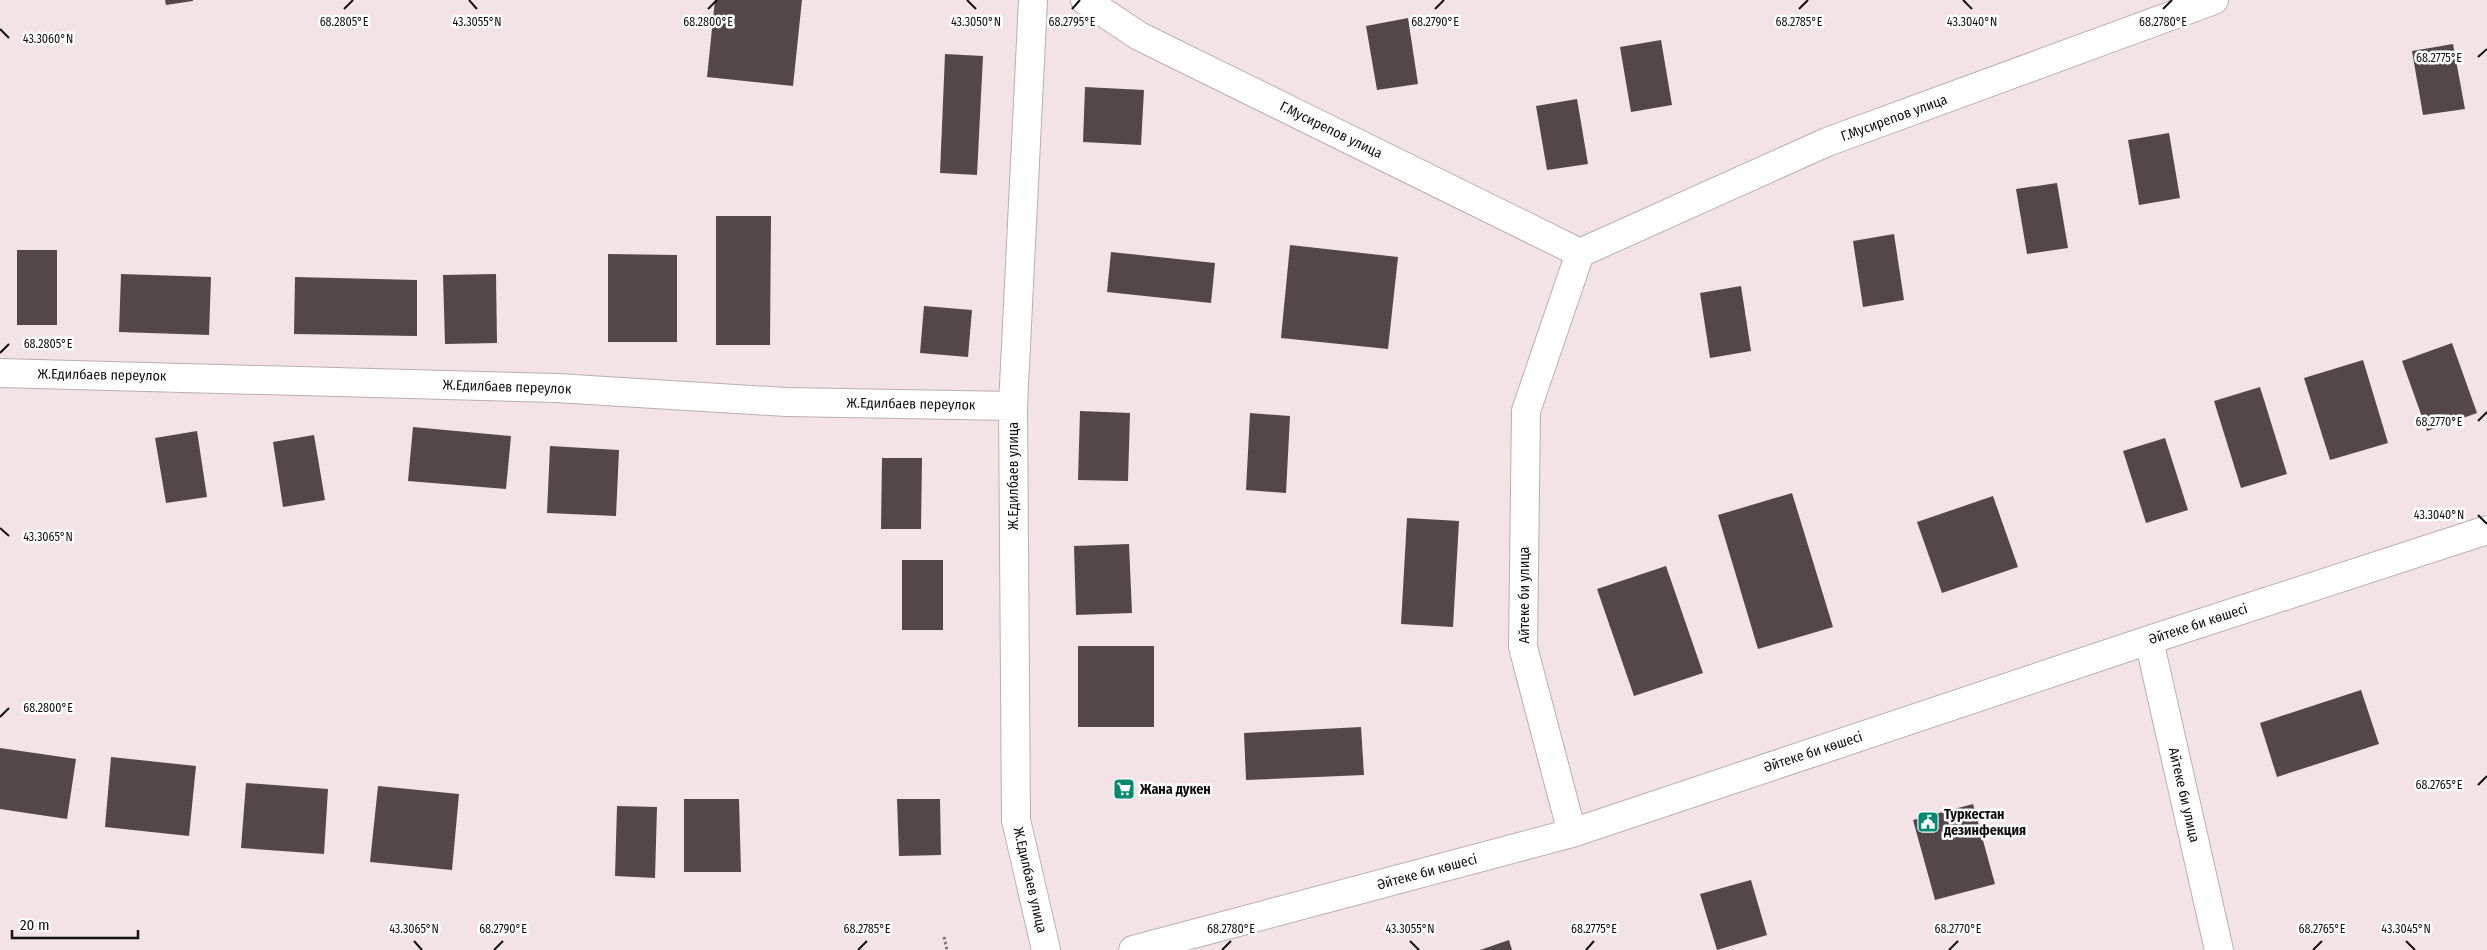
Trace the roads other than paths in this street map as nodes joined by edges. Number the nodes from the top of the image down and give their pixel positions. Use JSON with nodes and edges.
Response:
{"nodes":[{"id":1,"x":1033,"y":0,"type":"edge"},
{"id":2,"x":1085,"y":0,"type":"edge"},
{"id":3,"x":2214,"y":0,"type":"edge"},
{"id":4,"x":1580,"y":253,"type":"junction"},
{"id":5,"x":0,"y":373,"type":"edge"},
{"id":6,"x":1013,"y":406,"type":"junction"},
{"id":7,"x":2487,"y":530,"type":"edge"},
{"id":8,"x":2149,"y":640,"type":"junction"},
{"id":9,"x":1572,"y":833,"type":"junction"},
{"id":10,"x":1046,"y":950,"type":"edge"},
{"id":11,"x":1133,"y":950,"type":"edge"},
{"id":12,"x":2218,"y":950,"type":"edge"}],
"edges":[{"from":1,"to":6,"type":"street","name":"Ж.Едилбаев улица"},
{"from":2,"to":4,"type":"street","name":"Г.Мусирепов улица"},
{"from":3,"to":4,"type":"street","name":"Г.Мусирепов улица"},
{"from":4,"to":9,"type":"street","name":"Айтеке би улица"},
{"from":5,"to":6,"type":"street","name":"Ж.Едилбаев переулок"},
{"from":6,"to":10,"type":"street","name":"Ж.Едилбаев улица"},
{"from":7,"to":8,"type":"street","name":"Әйтеке би көшесі"},
{"from":8,"to":9,"type":"street","name":"Әйтеке би көшесі"},
{"from":8,"to":12,"type":"street","name":"Айтеке би улица"},
{"from":9,"to":11,"type":"street","name":"Әйтеке би көшесі"}]}
